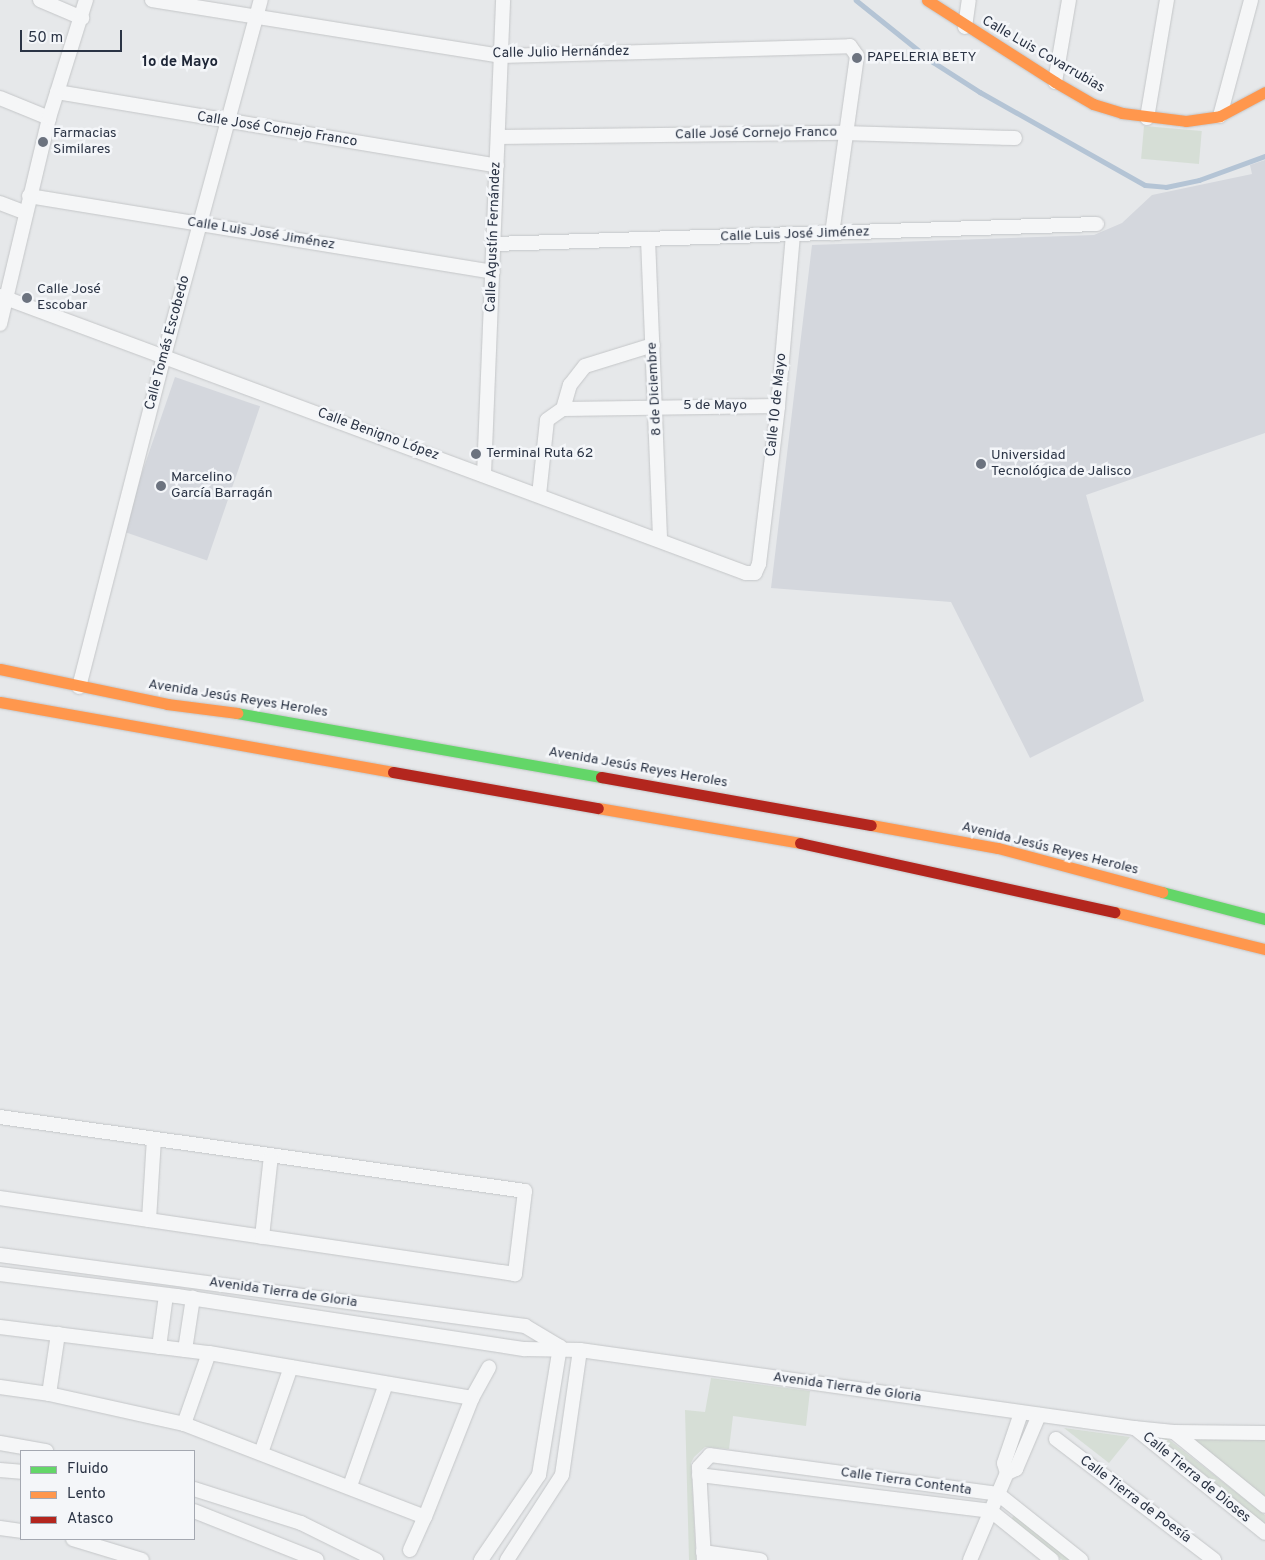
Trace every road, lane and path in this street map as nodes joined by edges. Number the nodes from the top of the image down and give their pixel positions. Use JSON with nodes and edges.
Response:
{"nodes":[{"id":1,"x":40,"y":0,"type":"edge"},
{"id":2,"x":86,"y":0,"type":"edge"},
{"id":3,"x":152,"y":0,"type":"edge"},
{"id":4,"x":261,"y":0,"type":"edge"},
{"id":5,"x":503,"y":0,"type":"edge"},
{"id":6,"x":927,"y":0,"type":"edge"},
{"id":7,"x":969,"y":0,"type":"edge"},
{"id":8,"x":1069,"y":0,"type":"edge"},
{"id":9,"x":1168,"y":0,"type":"edge"},
{"id":10,"x":1251,"y":0,"type":"edge"},
{"id":11,"x":256,"y":17,"type":"junction"},
{"id":12,"x":82,"y":18,"type":"junction"},
{"id":13,"x":965,"y":27,"type":"junction"},
{"id":14,"x":501,"y":56,"type":"junction"},
{"id":15,"x":1055,"y":82,"type":"junction"},
{"id":16,"x":57,"y":92,"type":"junction"},
{"id":17,"x":1265,"y":92,"type":"edge"},
{"id":18,"x":0,"y":98,"type":"edge"},
{"id":19,"x":1220,"y":116,"type":"junction"},
{"id":20,"x":49,"y":118,"type":"junction"},
{"id":21,"x":1148,"y":118,"type":"junction"},
{"id":22,"x":227,"y":122,"type":"junction"},
{"id":23,"x":843,"y":133,"type":"junction"},
{"id":24,"x":498,"y":137,"type":"junction"},
{"id":25,"x":1015,"y":138,"type":"dead end"},
{"id":26,"x":497,"y":166,"type":"junction"},
{"id":27,"x":29,"y":196,"type":"junction"},
{"id":28,"x":0,"y":202,"type":"edge"},
{"id":29,"x":24,"y":212,"type":"junction"},
{"id":30,"x":199,"y":224,"type":"junction"},
{"id":31,"x":1097,"y":224,"type":"dead end"},
{"id":32,"x":832,"y":233,"type":"junction"},
{"id":33,"x":793,"y":236,"type":"junction"},
{"id":34,"x":648,"y":238,"type":"junction"},
{"id":35,"x":494,"y":244,"type":"junction"},
{"id":36,"x":493,"y":272,"type":"junction"},
{"id":37,"x":3,"y":298,"type":"edge"},
{"id":38,"x":0,"y":324,"type":"edge"},
{"id":39,"x":653,"y":345,"type":"junction"},
{"id":40,"x":164,"y":356,"type":"junction"},
{"id":41,"x":656,"y":406,"type":"junction"},
{"id":42,"x":778,"y":406,"type":"junction"},
{"id":43,"x":563,"y":409,"type":"junction"},
{"id":44,"x":484,"y":474,"type":"junction"},
{"id":45,"x":539,"y":495,"type":"junction"},
{"id":46,"x":660,"y":540,"type":"junction"},
{"id":47,"x":755,"y":573,"type":"joint"},
{"id":48,"x":0,"y":669,"type":"edge"},
{"id":49,"x":79,"y":687,"type":"junction"},
{"id":50,"x":0,"y":702,"type":"edge"},
{"id":51,"x":863,"y":824,"type":"junction"},
{"id":52,"x":857,"y":846,"type":"junction"},
{"id":53,"x":1265,"y":919,"type":"edge"},
{"id":54,"x":1265,"y":949,"type":"edge"},
{"id":55,"x":0,"y":1117,"type":"edge"},
{"id":56,"x":154,"y":1139,"type":"junction"},
{"id":57,"x":272,"y":1156,"type":"junction"},
{"id":58,"x":0,"y":1198,"type":"edge"},
{"id":59,"x":149,"y":1220,"type":"junction"},
{"id":60,"x":262,"y":1237,"type":"junction"},
{"id":61,"x":0,"y":1255,"type":"edge"},
{"id":62,"x":0,"y":1274,"type":"edge"},
{"id":63,"x":166,"y":1294,"type":"junction"},
{"id":64,"x":192,"y":1298,"type":"junction"},
{"id":65,"x":0,"y":1327,"type":"edge"},
{"id":66,"x":58,"y":1334,"type":"junction"},
{"id":67,"x":159,"y":1347,"type":"junction"},
{"id":68,"x":560,"y":1347,"type":"junction"},
{"id":69,"x":185,"y":1350,"type":"junction"},
{"id":70,"x":580,"y":1350,"type":"junction"},
{"id":71,"x":210,"y":1353,"type":"junction"},
{"id":72,"x":291,"y":1367,"type":"junction"},
{"id":73,"x":488,"y":1367,"type":"dead end"},
{"id":74,"x":386,"y":1384,"type":"junction"},
{"id":75,"x":0,"y":1387,"type":"edge"},
{"id":76,"x":49,"y":1394,"type":"junction"},
{"id":77,"x":472,"y":1398,"type":"junction"},
{"id":78,"x":1021,"y":1413,"type":"junction"},
{"id":79,"x":1039,"y":1415,"type":"junction"},
{"id":80,"x":184,"y":1424,"type":"junction"},
{"id":81,"x":1134,"y":1428,"type":"junction"},
{"id":82,"x":1174,"y":1432,"type":"junction"},
{"id":83,"x":1265,"y":1433,"type":"edge"},
{"id":84,"x":1056,"y":1439,"type":"dead end"},
{"id":85,"x":0,"y":1443,"type":"edge"},
{"id":86,"x":40,"y":1450,"type":"edge"},
{"id":87,"x":261,"y":1453,"type":"junction"},
{"id":88,"x":0,"y":1470,"type":"edge"},
{"id":89,"x":20,"y":1472,"type":"edge"},
{"id":90,"x":1007,"y":1473,"type":"junction"},
{"id":91,"x":699,"y":1475,"type":"junction"},
{"id":92,"x":350,"y":1486,"type":"junction"},
{"id":93,"x":195,"y":1489,"type":"edge"},
{"id":94,"x":998,"y":1494,"type":"junction"},
{"id":95,"x":1265,"y":1506,"type":"edge"},
{"id":96,"x":195,"y":1511,"type":"edge"},
{"id":97,"x":991,"y":1511,"type":"junction"},
{"id":98,"x":425,"y":1517,"type":"junction"},
{"id":99,"x":0,"y":1528,"type":"edge"},
{"id":100,"x":20,"y":1531,"type":"edge"},
{"id":101,"x":1265,"y":1533,"type":"edge"},
{"id":102,"x":76,"y":1540,"type":"edge"},
{"id":103,"x":410,"y":1550,"type":"dead end"},
{"id":104,"x":704,"y":1556,"type":"edge"},
{"id":105,"x":142,"y":1560,"type":"edge"},
{"id":106,"x":317,"y":1560,"type":"edge"},
{"id":107,"x":376,"y":1560,"type":"edge"},
{"id":108,"x":481,"y":1560,"type":"edge"},
{"id":109,"x":507,"y":1560,"type":"edge"},
{"id":110,"x":760,"y":1560,"type":"edge"},
{"id":111,"x":970,"y":1560,"type":"edge"},
{"id":112,"x":1052,"y":1560,"type":"edge"},
{"id":113,"x":1081,"y":1560,"type":"edge"},
{"id":114,"x":1214,"y":1560,"type":"edge"}],
"edges":[{"from":1,"to":12,"type":"street"},
{"from":2,"to":12,"type":"street"},
{"from":3,"to":11,"type":"street","name":"Calle Julio Hernández"},
{"from":4,"to":11,"type":"street","name":"Calle Tomás Escobedo"},
{"from":5,"to":14,"type":"street","name":"Calle Agustín Fernández"},
{"from":6,"to":13,"type":"street","name":"Calle Luis Covarrubias"},
{"from":7,"to":13,"type":"street"},
{"from":8,"to":15,"type":"street"},
{"from":9,"to":21,"type":"street"},
{"from":10,"to":19,"type":"street"},
{"from":11,"to":14,"type":"street","name":"Calle Julio Hernández"},
{"from":11,"to":22,"type":"street","name":"Calle Tomás Escobedo"},
{"from":12,"to":16,"type":"street"},
{"from":13,"to":15,"type":"street","name":"Calle Luis Covarrubias"},
{"from":14,"to":23,"type":"street","name":"Calle Julio Hernández"},
{"from":14,"to":24,"type":"street","name":"Calle Agustín Fernández"},
{"from":15,"to":21,"type":"street","name":"Calle Luis Covarrubias"},
{"from":16,"to":20,"type":"street"},
{"from":16,"to":22,"type":"street","name":"Calle José Cornejo Franco"},
{"from":17,"to":19,"type":"street","name":"Calle Luis Covarrubias"},
{"from":18,"to":20,"type":"street"},
{"from":19,"to":21,"type":"street","name":"Calle Luis Covarrubias"},
{"from":20,"to":27,"type":"street"},
{"from":22,"to":26,"type":"street","name":"Calle José Cornejo Franco"},
{"from":22,"to":30,"type":"street","name":"Calle Tomás Escobedo"},
{"from":23,"to":24,"type":"street","name":"Calle José Cornejo Franco"},
{"from":23,"to":25,"type":"street","name":"Calle José Cornejo Franco"},
{"from":23,"to":32,"type":"street"},
{"from":24,"to":26,"type":"street","name":"Calle Agustín Fernández"},
{"from":26,"to":35,"type":"street","name":"Calle Agustín Fernández"},
{"from":27,"to":29,"type":"street"},
{"from":27,"to":30,"type":"street","name":"Calle Luis José Jiménez"},
{"from":28,"to":29,"type":"street"},
{"from":29,"to":37,"type":"street"},
{"from":30,"to":36,"type":"street","name":"Calle Luis José Jiménez"},
{"from":30,"to":40,"type":"street","name":"Calle Tomás Escobedo"},
{"from":31,"to":32,"type":"street","name":"Calle Luis José Jiménez"},
{"from":32,"to":33,"type":"street","name":"Calle Luis José Jiménez"},
{"from":33,"to":34,"type":"street","name":"Calle Luis José Jiménez"},
{"from":33,"to":42,"type":"street","name":"Calle 10 de Mayo"},
{"from":34,"to":35,"type":"street","name":"Calle Luis José Jiménez"},
{"from":34,"to":39,"type":"street","name":"8 de Diciembre"},
{"from":35,"to":36,"type":"street","name":"Calle Agustín Fernández"},
{"from":36,"to":44,"type":"street","name":"Calle Agustín Fernández"},
{"from":37,"to":38,"type":"street"},
{"from":37,"to":40,"type":"street","name":"Calle Benigno López"},
{"from":39,"to":41,"type":"street","name":"8 de Diciembre"},
{"from":39,"to":43,"type":"street"},
{"from":40,"to":44,"type":"street","name":"Calle Benigno López"},
{"from":40,"to":49,"type":"street","name":"Calle Tomás Escobedo"},
{"from":41,"to":42,"type":"street","name":"5 de Mayo"},
{"from":41,"to":43,"type":"street","name":"5 de Mayo"},
{"from":41,"to":46,"type":"street","name":"8 de Diciembre"},
{"from":42,"to":47,"type":"street","name":"Calle 10 de Mayo"},
{"from":43,"to":45,"type":"street"},
{"from":44,"to":45,"type":"street","name":"Calle Benigno López"},
{"from":45,"to":46,"type":"street","name":"Calle Benigno López"},
{"from":46,"to":47,"type":"street","name":"Calle Benigno López"},
{"from":48,"to":49,"type":"street","name":"Avenida Jesús Reyes Heroles"},
{"from":49,"to":51,"type":"street","name":"Avenida Jesús Reyes Heroles"},
{"from":50,"to":52,"type":"street"},
{"from":51,"to":52,"type":"street"},
{"from":51,"to":53,"type":"street","name":"Avenida Jesús Reyes Heroles"},
{"from":52,"to":54,"type":"street"},
{"from":55,"to":56,"type":"street"},
{"from":56,"to":57,"type":"street"},
{"from":56,"to":59,"type":"street"},
{"from":57,"to":60,"type":"street"},
{"from":57,"to":60,"type":"street"},
{"from":58,"to":59,"type":"street"},
{"from":59,"to":60,"type":"street"},
{"from":61,"to":68,"type":"street","name":"Avenida Tierra de Gloria"},
{"from":62,"to":63,"type":"street","name":"Avenida Tierra de Gloria"},
{"from":63,"to":64,"type":"street","name":"Avenida Tierra de Gloria"},
{"from":63,"to":67,"type":"street"},
{"from":64,"to":68,"type":"street","name":"Avenida Tierra de Gloria"},
{"from":64,"to":69,"type":"street"},
{"from":65,"to":66,"type":"street"},
{"from":66,"to":67,"type":"street"},
{"from":66,"to":76,"type":"street"},
{"from":67,"to":69,"type":"street"},
{"from":68,"to":70,"type":"street","name":"Avenida Tierra de Gloria"},
{"from":68,"to":108,"type":"street"},
{"from":69,"to":71,"type":"street"},
{"from":70,"to":78,"type":"street","name":"Avenida Tierra de Gloria"},
{"from":70,"to":109,"type":"street"},
{"from":71,"to":72,"type":"street"},
{"from":71,"to":80,"type":"street"},
{"from":72,"to":74,"type":"street"},
{"from":72,"to":87,"type":"street"},
{"from":73,"to":77,"type":"street"},
{"from":74,"to":77,"type":"street"},
{"from":74,"to":92,"type":"street"},
{"from":75,"to":76,"type":"street"},
{"from":76,"to":80,"type":"street"},
{"from":77,"to":98,"type":"street"},
{"from":78,"to":79,"type":"street","name":"Avenida Tierra de Gloria"},
{"from":78,"to":90,"type":"street"},
{"from":79,"to":81,"type":"street","name":"Avenida Tierra de Gloria"},
{"from":79,"to":90,"type":"street"},
{"from":80,"to":87,"type":"street"},
{"from":81,"to":82,"type":"street","name":"Calle Tierra de Dioses"},
{"from":81,"to":101,"type":"street","name":"Calle Tierra de Dioses"},
{"from":82,"to":83,"type":"street"},
{"from":82,"to":95,"type":"street","name":"Calle Tierra de Dioses"},
{"from":84,"to":114,"type":"street","name":"Calle Tierra de Poesía"},
{"from":85,"to":86,"type":"street"},
{"from":87,"to":92,"type":"street"},
{"from":88,"to":89,"type":"street"},
{"from":90,"to":94,"type":"street"},
{"from":91,"to":94,"type":"street","name":"Calle Tierra Contenta"},
{"from":91,"to":97,"type":"street","name":"Calle Tierra Contenta"},
{"from":91,"to":104,"type":"street"},
{"from":92,"to":98,"type":"street"},
{"from":93,"to":107,"type":"street"},
{"from":94,"to":97,"type":"street"},
{"from":94,"to":113,"type":"street"},
{"from":96,"to":106,"type":"street"},
{"from":97,"to":111,"type":"street"},
{"from":97,"to":112,"type":"street"},
{"from":98,"to":103,"type":"street"},
{"from":99,"to":100,"type":"street"},
{"from":102,"to":105,"type":"street"},
{"from":104,"to":110,"type":"street"}]}
